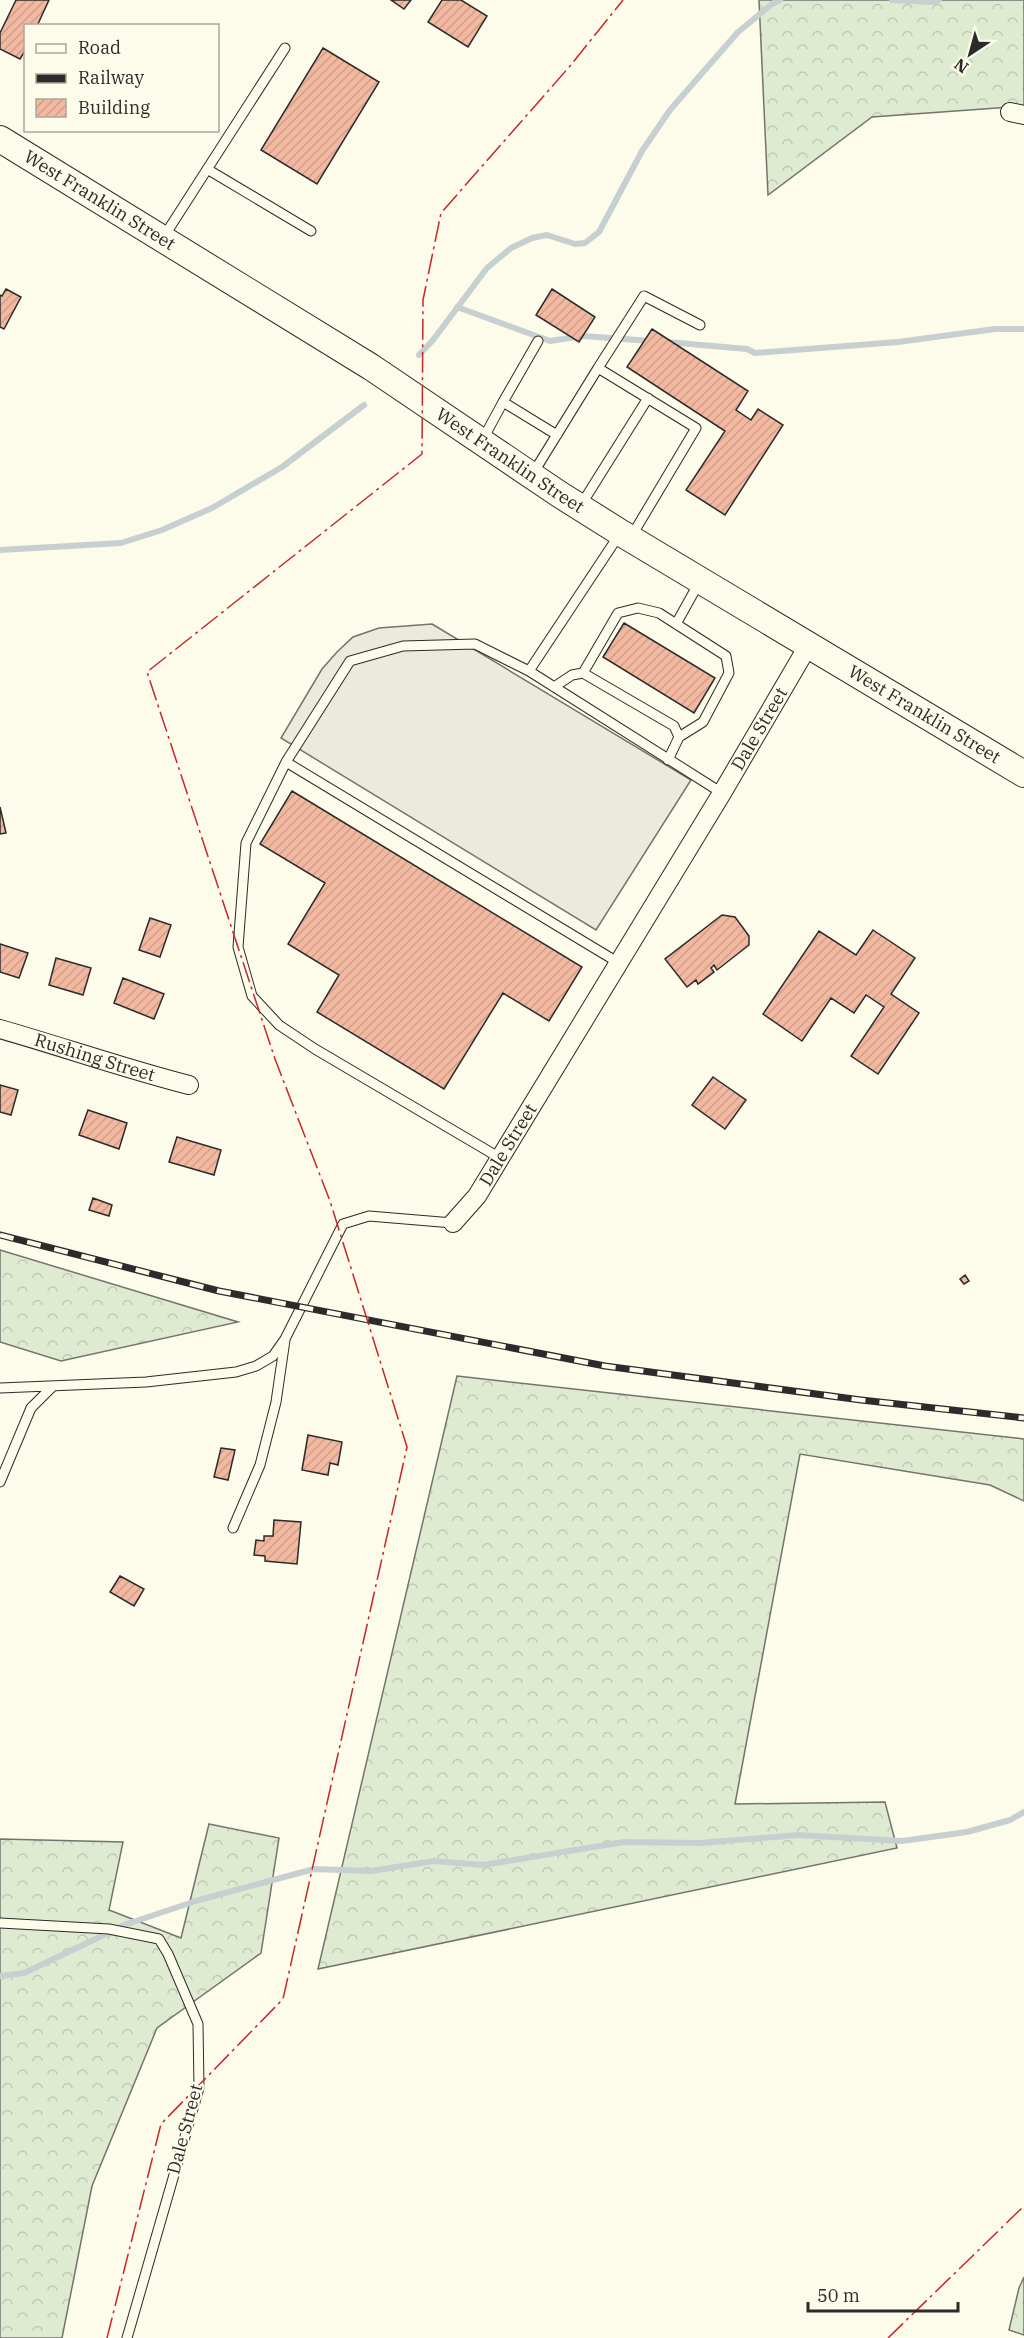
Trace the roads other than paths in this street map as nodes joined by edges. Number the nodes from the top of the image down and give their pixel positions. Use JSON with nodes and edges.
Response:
{"nodes":[{"id":1,"x":285,"y":48,"type":"dead end"},
{"id":2,"x":0,"y":139,"type":"edge"},
{"id":3,"x":207,"y":169,"type":"junction"},
{"id":4,"x":311,"y":231,"type":"dead end"},
{"id":5,"x":162,"y":240,"type":"junction"},
{"id":6,"x":700,"y":325,"type":"dead end"},
{"id":7,"x":538,"y":341,"type":"dead end"},
{"id":8,"x":598,"y":368,"type":"junction"},
{"id":9,"x":648,"y":398,"type":"junction"},
{"id":10,"x":503,"y":402,"type":"junction"},
{"id":11,"x":557,"y":435,"type":"junction"},
{"id":12,"x":481,"y":441,"type":"junction"},
{"id":13,"x":532,"y":476,"type":"junction"},
{"id":14,"x":580,"y":507,"type":"junction"},
{"id":15,"x":625,"y":536,"type":"junction"},
{"id":16,"x":700,"y":581,"type":"junction"},
{"id":17,"x":676,"y":624,"type":"junction"},
{"id":18,"x":808,"y":646,"type":"junction"},
{"id":19,"x":529,"y":671,"type":"junction"},
{"id":20,"x":583,"y":673,"type":"junction"},
{"id":21,"x":554,"y":687,"type":"junction"},
{"id":22,"x":679,"y":737,"type":"junction"},
{"id":23,"x":668,"y":760,"type":"junction"},
{"id":24,"x":286,"y":762,"type":"junction"},
{"id":25,"x":1024,"y":774,"type":"edge"},
{"id":26,"x":722,"y":793,"type":"junction"},
{"id":27,"x":619,"y":963,"type":"junction"},
{"id":28,"x":0,"y":1029,"type":"edge"},
{"id":29,"x":189,"y":1085,"type":"dead end"},
{"id":30,"x":500,"y":1158,"type":"junction"},
{"id":31,"x":453,"y":1223,"type":"joint"},
{"id":32,"x":285,"y":1339,"type":"junction"},
{"id":33,"x":52,"y":1387,"type":"junction"},
{"id":34,"x":0,"y":1388,"type":"edge"},
{"id":35,"x":0,"y":1482,"type":"edge"},
{"id":36,"x":233,"y":1527,"type":"dead end"},
{"id":37,"x":0,"y":1923,"type":"edge"},
{"id":38,"x":127,"y":2338,"type":"edge"}],
"edges":[{"from":1,"to":3,"type":"lane"},
{"from":2,"to":5,"type":"main road","name":"West Franklin Street"},
{"from":3,"to":4,"type":"lane"},
{"from":3,"to":5,"type":"lane"},
{"from":5,"to":12,"type":"main road","name":"West Franklin Street"},
{"from":6,"to":8,"type":"lane"},
{"from":7,"to":10,"type":"lane"},
{"from":8,"to":9,"type":"lane"},
{"from":8,"to":11,"type":"lane"},
{"from":9,"to":14,"type":"lane"},
{"from":9,"to":15,"type":"lane"},
{"from":10,"to":11,"type":"lane"},
{"from":10,"to":12,"type":"lane"},
{"from":11,"to":13,"type":"lane"},
{"from":12,"to":13,"type":"main road","name":"West Franklin Street"},
{"from":13,"to":14,"type":"main road","name":"West Franklin Street"},
{"from":14,"to":15,"type":"main road","name":"West Franklin Street"},
{"from":15,"to":16,"type":"main road","name":"West Franklin Street"},
{"from":15,"to":19,"type":"lane"},
{"from":16,"to":17,"type":"lane"},
{"from":16,"to":18,"type":"main road","name":"West Franklin Street"},
{"from":17,"to":20,"type":"lane"},
{"from":17,"to":22,"type":"lane"},
{"from":18,"to":25,"type":"main road","name":"West Franklin Street"},
{"from":18,"to":26,"type":"street","name":"Dale Street"},
{"from":19,"to":21,"type":"lane"},
{"from":19,"to":24,"type":"lane"},
{"from":20,"to":21,"type":"lane"},
{"from":20,"to":22,"type":"lane"},
{"from":21,"to":23,"type":"lane"},
{"from":22,"to":23,"type":"lane"},
{"from":23,"to":26,"type":"lane"},
{"from":24,"to":27,"type":"lane"},
{"from":24,"to":30,"type":"lane"},
{"from":26,"to":27,"type":"street","name":"Dale Street"},
{"from":27,"to":30,"type":"street","name":"Dale Street"},
{"from":28,"to":29,"type":"street","name":"Rushing Street"},
{"from":30,"to":31,"type":"street","name":"Dale Street"},
{"from":31,"to":32,"type":"lane","name":"Dale Street"},
{"from":32,"to":33,"type":"lane","name":"Dale Street"},
{"from":32,"to":36,"type":"lane"},
{"from":33,"to":34,"type":"lane","name":"Dale Street"},
{"from":33,"to":35,"type":"lane"},
{"from":37,"to":38,"type":"lane","name":"Dale Street"}]}
